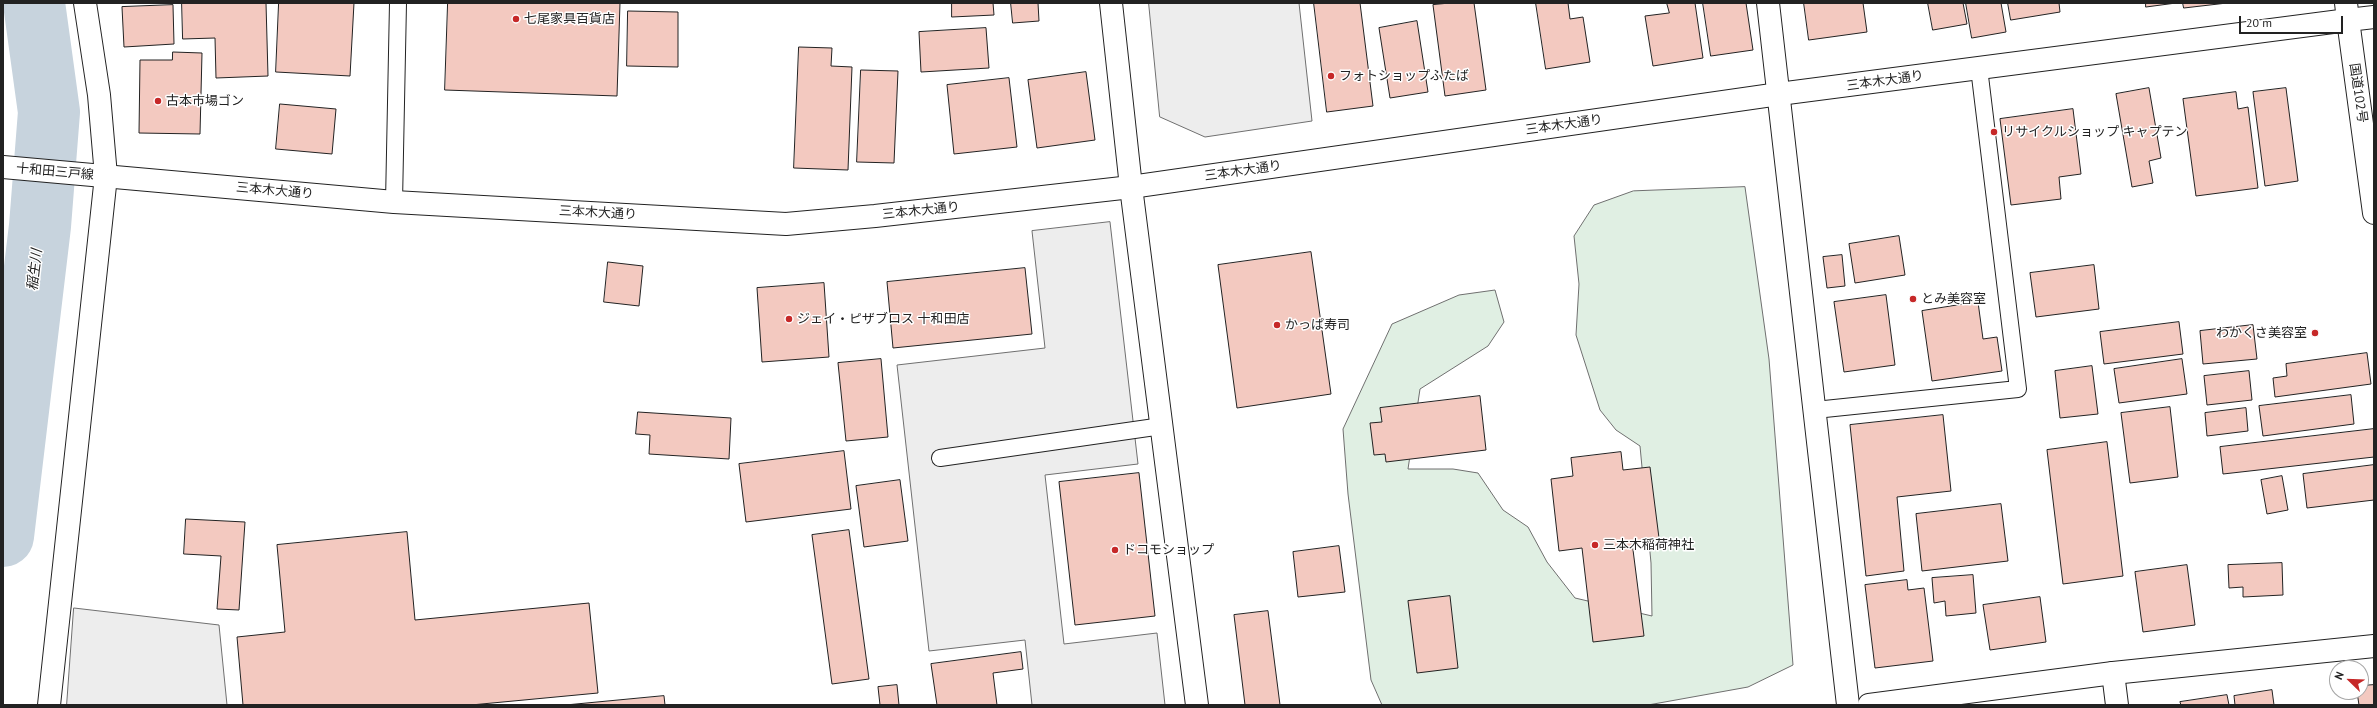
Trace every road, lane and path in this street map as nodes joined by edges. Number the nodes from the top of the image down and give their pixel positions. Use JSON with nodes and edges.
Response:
{"nodes":[{"id":1,"x":85,"y":3,"type":"edge"},
{"id":2,"x":398,"y":3,"type":"edge"},
{"id":3,"x":1111,"y":3,"type":"edge"},
{"id":4,"x":1768,"y":3,"type":"edge"},
{"id":5,"x":2347,"y":12,"type":"edge"},
{"id":6,"x":2374,"y":17,"type":"edge"},
{"id":7,"x":1979,"y":68,"type":"junction"},
{"id":8,"x":1778,"y":94,"type":"junction"},
{"id":9,"x":3,"y":167,"type":"edge"},
{"id":10,"x":106,"y":176,"type":"junction"},
{"id":11,"x":1131,"y":187,"type":"junction"},
{"id":12,"x":394,"y":202,"type":"junction"},
{"id":13,"x":2374,"y":213,"type":"edge"},
{"id":14,"x":1815,"y":410,"type":"junction"},
{"id":15,"x":1162,"y":426,"type":"junction"},
{"id":16,"x":940,"y":458,"type":"dead end"},
{"id":17,"x":2374,"y":646,"type":"edge"},
{"id":18,"x":2113,"y":673,"type":"junction"},
{"id":19,"x":49,"y":705,"type":"edge"},
{"id":20,"x":1197,"y":705,"type":"edge"},
{"id":21,"x":1848,"y":705,"type":"edge"},
{"id":22,"x":1869,"y":705,"type":"edge"},
{"id":23,"x":2117,"y":705,"type":"edge"}],
"edges":[{"from":1,"to":10,"type":"main road"},
{"from":2,"to":12,"type":"lane"},
{"from":3,"to":11,"type":"main road"},
{"from":4,"to":8,"type":"main road"},
{"from":5,"to":6,"type":"main road","name":"三本木大通り"},
{"from":5,"to":7,"type":"main road","name":"三本木大通り"},
{"from":5,"to":13,"type":"main road","name":"国道102号"},
{"from":7,"to":8,"type":"main road","name":"三本木大通り"},
{"from":7,"to":14,"type":"lane"},
{"from":8,"to":11,"type":"main road","name":"三本木大通り"},
{"from":8,"to":14,"type":"main road"},
{"from":9,"to":10,"type":"main road","name":"十和田三戸線"},
{"from":10,"to":12,"type":"main road","name":"三本木大通り"},
{"from":10,"to":19,"type":"main road"},
{"from":11,"to":12,"type":"main road","name":"三本木大通り"},
{"from":11,"to":15,"type":"main road"},
{"from":14,"to":21,"type":"main road"},
{"from":15,"to":16,"type":"lane"},
{"from":15,"to":20,"type":"main road"},
{"from":17,"to":18,"type":"main road"},
{"from":18,"to":22,"type":"main road"},
{"from":18,"to":23,"type":"main road"}]}
